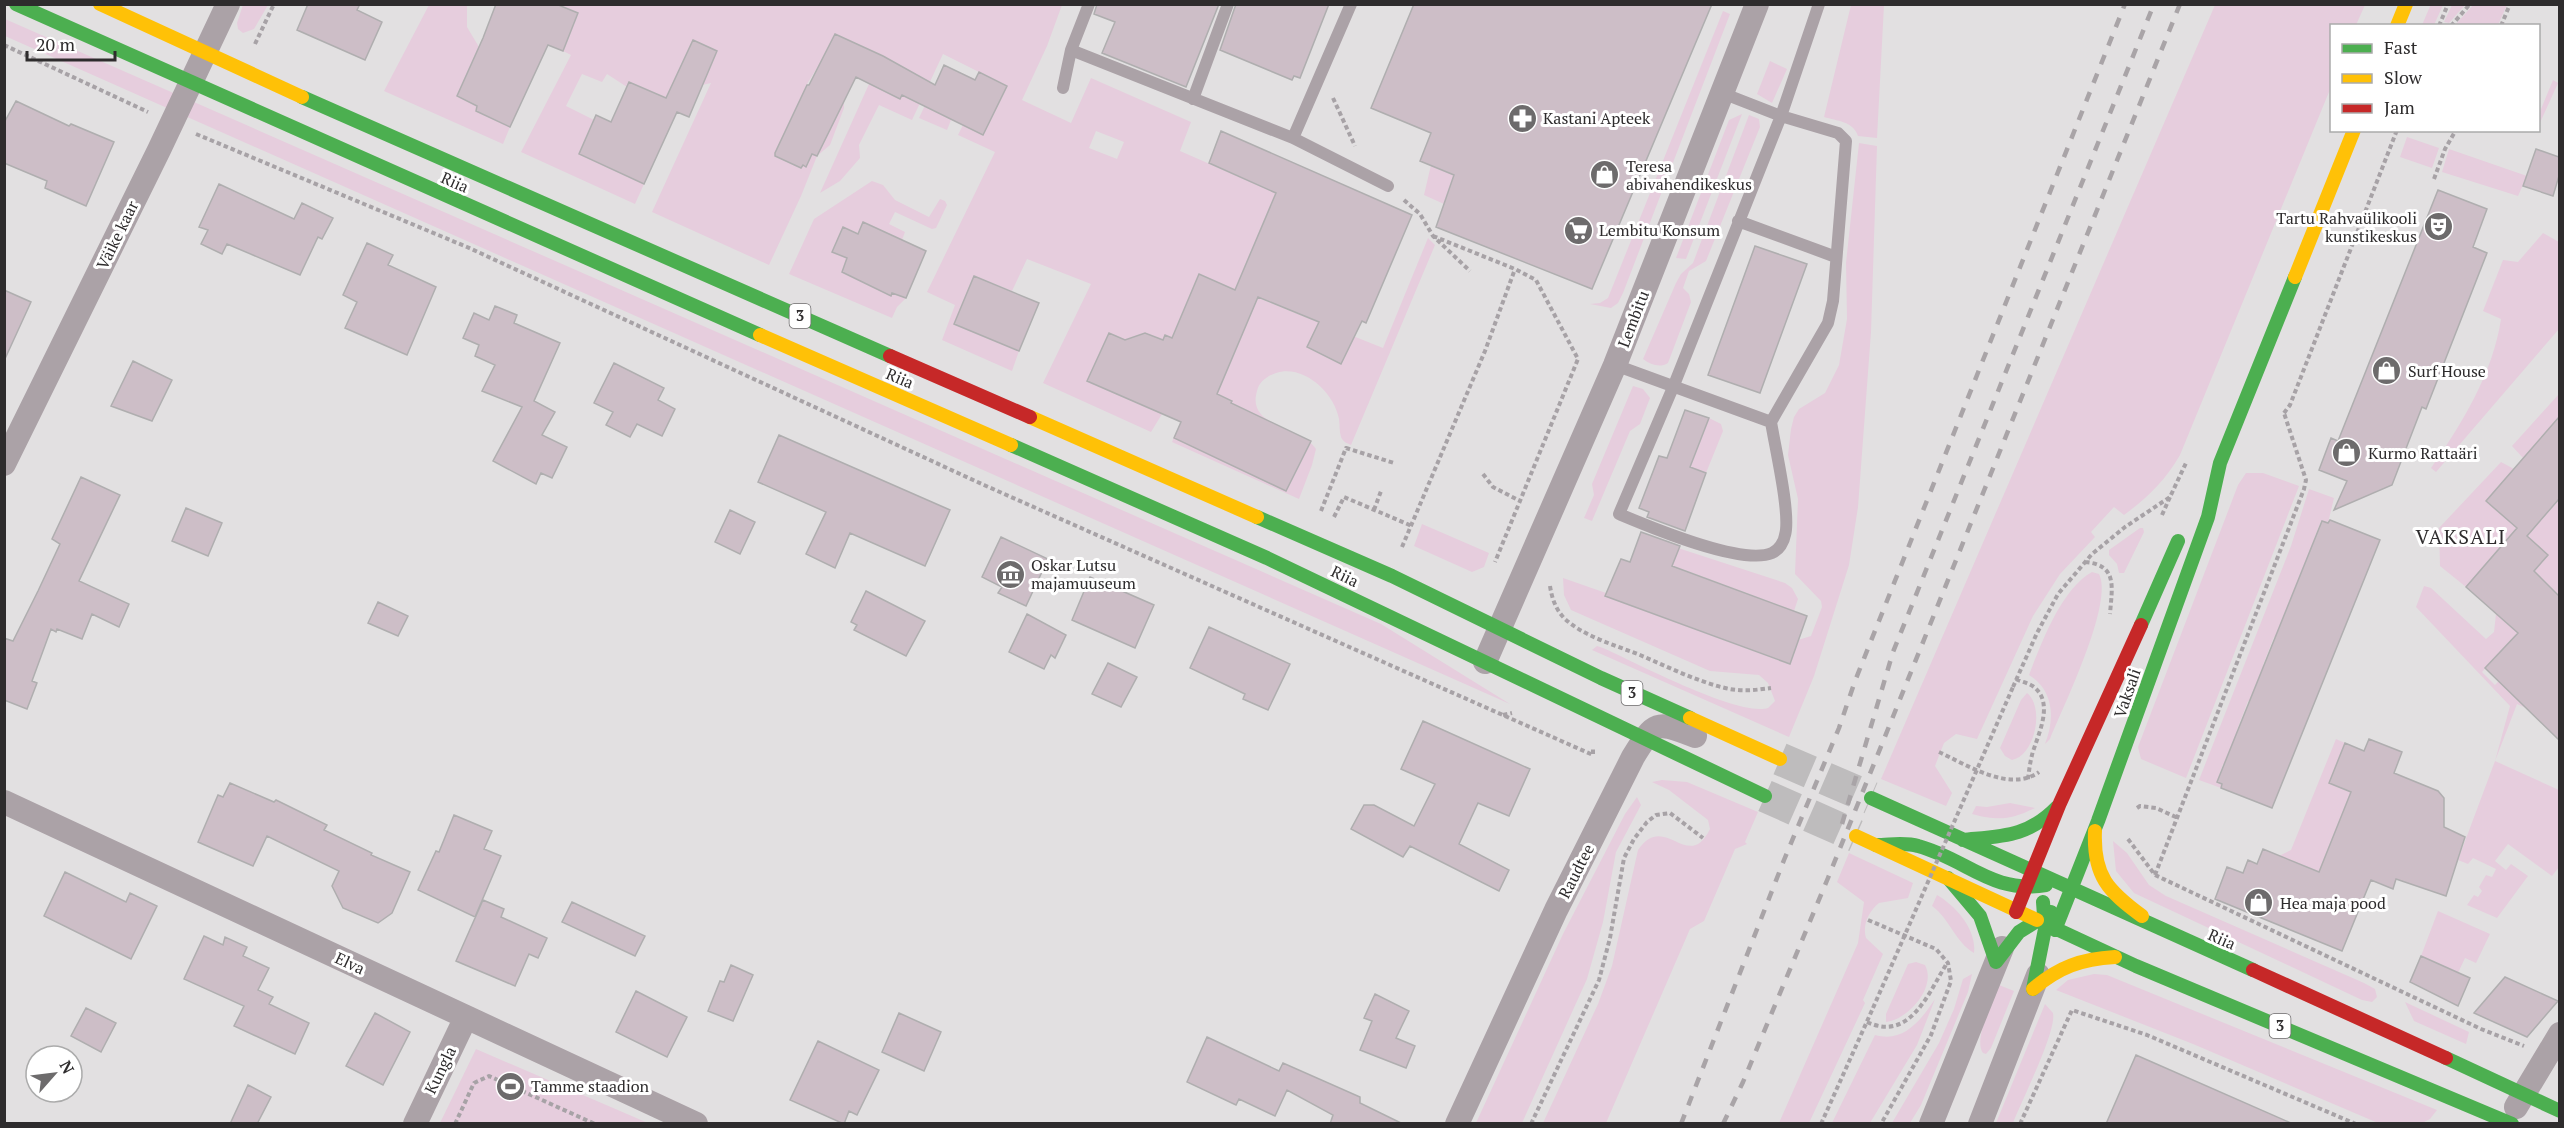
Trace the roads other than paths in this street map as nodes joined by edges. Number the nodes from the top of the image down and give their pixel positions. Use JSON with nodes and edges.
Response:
{"nodes":[{"id":1,"x":16,"y":4,"type":"edge"},
{"id":2,"x":100,"y":4,"type":"edge"},
{"id":3,"x":228,"y":4,"type":"edge"},
{"id":4,"x":1089,"y":4,"type":"edge"},
{"id":5,"x":1228,"y":4,"type":"edge"},
{"id":6,"x":1351,"y":4,"type":"edge"},
{"id":7,"x":1757,"y":4,"type":"edge"},
{"id":8,"x":1819,"y":4,"type":"edge"},
{"id":9,"x":2406,"y":4,"type":"edge"},
{"id":10,"x":2398,"y":24,"type":"edge"},
{"id":11,"x":1071,"y":50,"type":"junction"},
{"id":12,"x":206,"y":52,"type":"junction"},
{"id":13,"x":192,"y":82,"type":"junction"},
{"id":14,"x":1064,"y":88,"type":"dead end"},
{"id":15,"x":1722,"y":93,"type":"junction"},
{"id":16,"x":1193,"y":99,"type":"junction"},
{"id":17,"x":1781,"y":116,"type":"junction"},
{"id":18,"x":2353,"y":132,"type":"edge"},
{"id":19,"x":1293,"y":138,"type":"junction"},
{"id":20,"x":1388,"y":186,"type":"dead end"},
{"id":21,"x":1738,"y":221,"type":"junction"},
{"id":22,"x":1836,"y":256,"type":"junction"},
{"id":23,"x":1615,"y":364,"type":"junction"},
{"id":24,"x":1674,"y":385,"type":"junction"},
{"id":25,"x":1771,"y":422,"type":"junction"},
{"id":26,"x":2220,"y":463,"type":"junction"},
{"id":27,"x":4,"y":464,"type":"edge"},
{"id":28,"x":2194,"y":507,"type":"dead end"},
{"id":29,"x":2185,"y":526,"type":"dead end"},
{"id":30,"x":1500,"y":629,"type":"junction"},
{"id":31,"x":1485,"y":663,"type":"junction"},
{"id":32,"x":1644,"y":740,"type":"junction"},
{"id":33,"x":1772,"y":756,"type":"joint"},
{"id":34,"x":1765,"y":796,"type":"tunnel mouth"},
{"id":35,"x":1871,"y":798,"type":"tunnel mouth"},
{"id":36,"x":4,"y":802,"type":"edge"},
{"id":37,"x":2060,"y":803,"type":"junction"},
{"id":38,"x":2095,"y":831,"type":"junction"},
{"id":39,"x":1856,"y":836,"type":"tunnel mouth"},
{"id":40,"x":1963,"y":840,"type":"junction"},
{"id":41,"x":1876,"y":845,"type":"junction"},
{"id":42,"x":2031,"y":872,"type":"junction"},
{"id":43,"x":1948,"y":879,"type":"junction"},
{"id":44,"x":2042,"y":883,"type":"junction"},
{"id":45,"x":2073,"y":888,"type":"junction"},
{"id":46,"x":2050,"y":917,"type":"junction"},
{"id":47,"x":2132,"y":932,"type":"dead end"},
{"id":48,"x":2164,"y":932,"type":"junction"},
{"id":49,"x":2115,"y":957,"type":"junction"},
{"id":50,"x":1996,"y":962,"type":"junction"},
{"id":51,"x":2032,"y":989,"type":"junction"},
{"id":52,"x":466,"y":1017,"type":"junction"},
{"id":53,"x":2559,"y":1034,"type":"edge"},
{"id":54,"x":2525,"y":1095,"type":"junction"},
{"id":55,"x":2559,"y":1111,"type":"edge"},
{"id":56,"x":2508,"y":1123,"type":"edge"},
{"id":57,"x":415,"y":1124,"type":"edge"},
{"id":58,"x":696,"y":1124,"type":"edge"},
{"id":59,"x":1457,"y":1124,"type":"edge"},
{"id":60,"x":1931,"y":1124,"type":"edge"},
{"id":61,"x":1980,"y":1124,"type":"edge"}],
"edges":[{"from":1,"to":13,"type":"main road","name":"Riia","number":"3"},
{"from":2,"to":12,"type":"main road","name":"Riia","number":"3"},
{"from":3,"to":12,"type":"street","name":"Väike kaar"},
{"from":4,"to":11,"type":"lane"},
{"from":5,"to":16,"type":"lane"},
{"from":6,"to":19,"type":"lane"},
{"from":7,"to":15,"type":"street","name":"Lembitu"},
{"from":8,"to":17,"type":"lane"},
{"from":9,"to":10,"type":"main road"},
{"from":11,"to":14,"type":"lane"},
{"from":11,"to":16,"type":"lane"},
{"from":12,"to":13,"type":"street","name":"Väike kaar"},
{"from":12,"to":30,"type":"main road","name":"Riia","number":"3"},
{"from":13,"to":27,"type":"street","name":"Väike kaar"},
{"from":13,"to":31,"type":"main road","name":"Riia","number":"3"},
{"from":15,"to":17,"type":"lane"},
{"from":15,"to":23,"type":"street","name":"Lembitu"},
{"from":16,"to":19,"type":"lane"},
{"from":17,"to":21,"type":"lane"},
{"from":17,"to":22,"type":"lane"},
{"from":18,"to":26,"type":"main road","name":"Vaksali"},
{"from":19,"to":20,"type":"lane"},
{"from":21,"to":22,"type":"lane"},
{"from":21,"to":24,"type":"lane"},
{"from":22,"to":25,"type":"lane"},
{"from":23,"to":24,"type":"lane"},
{"from":23,"to":30,"type":"street","name":"Lembitu"},
{"from":24,"to":25,"type":"lane"},
{"from":24,"to":25,"type":"lane"},
{"from":26,"to":28,"type":"main road","name":"Vaksali"},
{"from":26,"to":38,"type":"main road","name":"Vaksali"},
{"from":29,"to":37,"type":"main road","name":"Vaksali"},
{"from":30,"to":31,"type":"street","name":"Lembitu"},
{"from":30,"to":33,"type":"main road","name":"Riia","number":"3"},
{"from":31,"to":32,"type":"main road","name":"Riia","number":"3"},
{"from":32,"to":33,"type":"street"},
{"from":32,"to":34,"type":"main road","name":"Riia","number":"3"},
{"from":32,"to":59,"type":"street","name":"Raudtee"},
{"from":35,"to":40,"type":"main road","name":"Riia","number":"3"},
{"from":36,"to":52,"type":"street","name":"Elva"},
{"from":37,"to":40,"type":"main road"},
{"from":37,"to":42,"type":"main road","name":"Vaksali"},
{"from":37,"to":44,"type":"main road"},
{"from":38,"to":44,"type":"main road"},
{"from":38,"to":45,"type":"main road","name":"Vaksali"},
{"from":38,"to":48,"type":"main road"},
{"from":39,"to":41,"type":"main road","number":"3"},
{"from":40,"to":42,"type":"main road","name":"Riia","number":"3"},
{"from":41,"to":43,"type":"main road","number":"3"},
{"from":41,"to":44,"type":"main road"},
{"from":42,"to":44,"type":"main road","name":"Riia","number":"3"},
{"from":42,"to":44,"type":"main road","name":"Vaksali"},
{"from":43,"to":46,"type":"main road","number":"3"},
{"from":43,"to":50,"type":"main road"},
{"from":44,"to":45,"type":"main road","name":"Riia","number":"3"},
{"from":44,"to":46,"type":"main road"},
{"from":44,"to":46,"type":"main road"},
{"from":45,"to":46,"type":"main road","name":"Vaksali"},
{"from":45,"to":48,"type":"main road","name":"Riia","number":"3"},
{"from":46,"to":49,"type":"main road","number":"3"},
{"from":46,"to":50,"type":"street"},
{"from":46,"to":51,"type":"street"},
{"from":47,"to":48,"type":"main road"},
{"from":48,"to":54,"type":"main road","name":"Riia","number":"3"},
{"from":49,"to":51,"type":"main road"},
{"from":49,"to":56,"type":"main road","number":"3"},
{"from":50,"to":60,"type":"street"},
{"from":51,"to":61,"type":"street"},
{"from":52,"to":57,"type":"street","name":"Kungla"},
{"from":52,"to":58,"type":"street","name":"Elva"},
{"from":53,"to":54,"type":"street"},
{"from":54,"to":55,"type":"main road","name":"Riia","number":"3"},
{"from":54,"to":56,"type":"street"}]}
